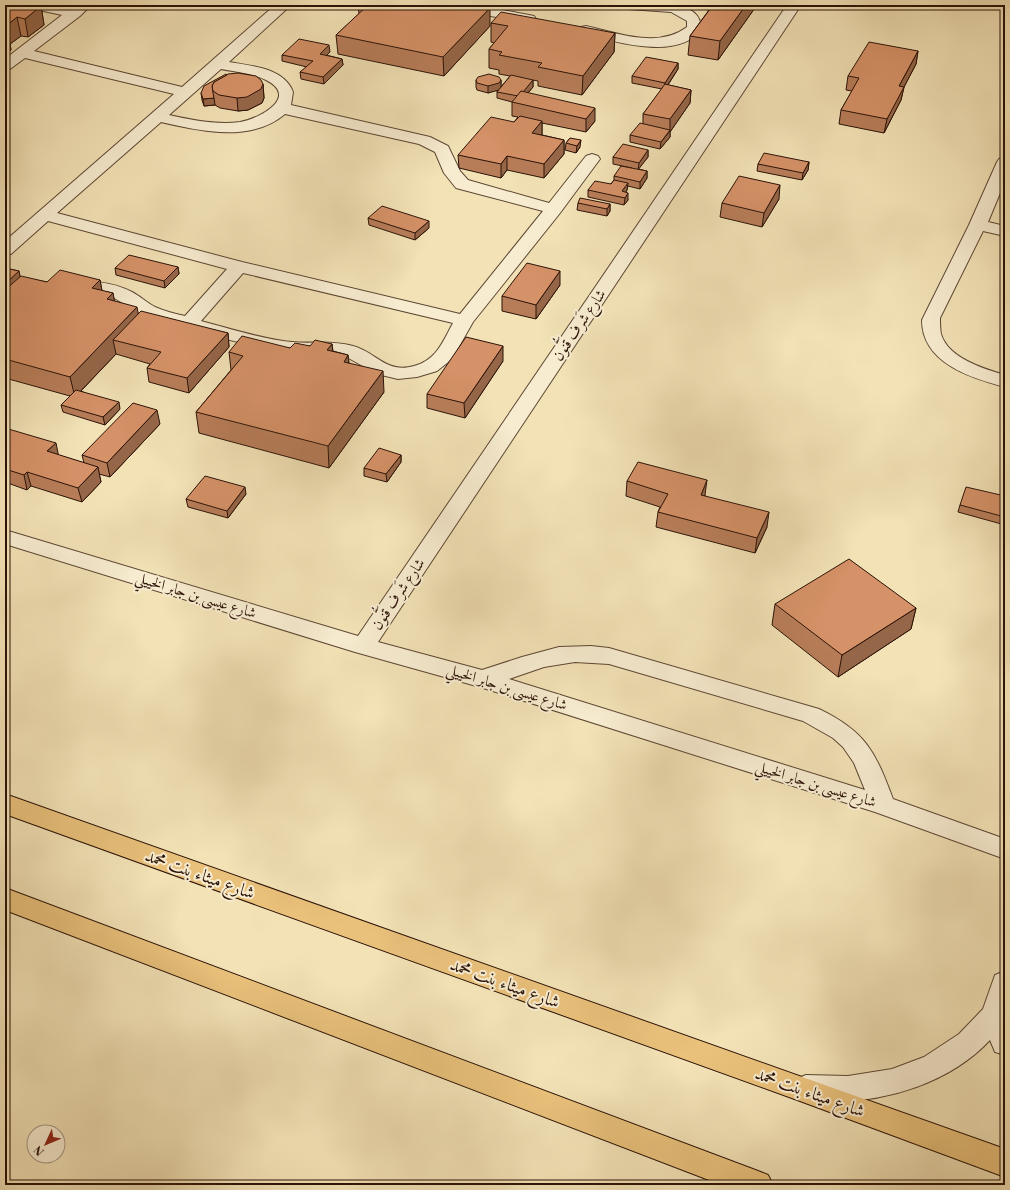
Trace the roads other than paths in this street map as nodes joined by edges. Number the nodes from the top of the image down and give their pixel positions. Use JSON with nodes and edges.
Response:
{"nodes":[{"id":1,"x":35,"y":5,"type":"edge"},
{"id":2,"x":284,"y":5,"type":"edge"},
{"id":3,"x":452,"y":5,"type":"edge"},
{"id":4,"x":629,"y":5,"type":"edge"},
{"id":5,"x":794,"y":5,"type":"edge"},
{"id":6,"x":80,"y":9,"type":"edge"},
{"id":7,"x":509,"y":10,"type":"edge"},
{"id":8,"x":544,"y":22,"type":"edge"},
{"id":9,"x":574,"y":28,"type":"edge"},
{"id":10,"x":23,"y":53,"type":"junction"},
{"id":11,"x":218,"y":64,"type":"junction"},
{"id":12,"x":5,"y":66,"type":"edge"},
{"id":13,"x":184,"y":92,"type":"junction"},
{"id":14,"x":281,"y":108,"type":"junction"},
{"id":15,"x":158,"y":117,"type":"junction"},
{"id":16,"x":592,"y":159,"type":"dead end"},
{"id":17,"x":1005,"y":162,"type":"edge"},
{"id":18,"x":554,"y":209,"type":"junction"},
{"id":19,"x":44,"y":215,"type":"junction"},
{"id":20,"x":978,"y":225,"type":"junction"},
{"id":21,"x":1005,"y":231,"type":"edge"},
{"id":22,"x":5,"y":250,"type":"edge"},
{"id":23,"x":239,"y":267,"type":"junction"},
{"id":24,"x":54,"y":287,"type":"edge"},
{"id":25,"x":464,"y":320,"type":"junction"},
{"id":26,"x":188,"y":324,"type":"junction"},
{"id":27,"x":1005,"y":381,"type":"edge"},
{"id":28,"x":5,"y":537,"type":"edge"},
{"id":29,"x":363,"y":646,"type":"junction"},
{"id":30,"x":483,"y":679,"type":"junction"},
{"id":31,"x":5,"y":804,"type":"edge"},
{"id":32,"x":883,"y":805,"type":"junction"},
{"id":33,"x":1005,"y":849,"type":"edge"},
{"id":34,"x":5,"y":899,"type":"edge"},
{"id":35,"x":1005,"y":983,"type":"edge"},
{"id":36,"x":995,"y":1015,"type":"junction"},
{"id":37,"x":1005,"y":1043,"type":"edge"},
{"id":38,"x":800,"y":1088,"type":"junction"},
{"id":39,"x":1005,"y":1164,"type":"edge"},
{"id":40,"x":758,"y":1185,"type":"edge"}],
"edges":[{"from":1,"to":6,"type":"street"},
{"from":2,"to":11,"type":"street"},
{"from":3,"to":7,"type":"street"},
{"from":4,"to":9,"type":"street"},
{"from":5,"to":29,"type":"street","name":"شارع شَرف قَنُّون"},
{"from":6,"to":10,"type":"street"},
{"from":7,"to":8,"type":"street"},
{"from":10,"to":12,"type":"street"},
{"from":10,"to":13,"type":"street"},
{"from":11,"to":13,"type":"street"},
{"from":11,"to":14,"type":"street"},
{"from":13,"to":15,"type":"street"},
{"from":14,"to":15,"type":"street"},
{"from":14,"to":18,"type":"street"},
{"from":15,"to":19,"type":"street"},
{"from":16,"to":18,"type":"street"},
{"from":17,"to":20,"type":"street"},
{"from":18,"to":25,"type":"street"},
{"from":19,"to":22,"type":"street"},
{"from":19,"to":23,"type":"street"},
{"from":20,"to":21,"type":"street"},
{"from":20,"to":27,"type":"street"},
{"from":23,"to":25,"type":"street"},
{"from":23,"to":26,"type":"street"},
{"from":24,"to":26,"type":"street"},
{"from":25,"to":26,"type":"street"},
{"from":28,"to":29,"type":"street","name":"شارع عيسى بن جابر الخييلي"},
{"from":29,"to":30,"type":"street","name":"شارع عيسى بن جابر الخييلي"},
{"from":30,"to":32,"type":"street","name":"شارع عيسى بن جابر الخييلي"},
{"from":30,"to":32,"type":"street"},
{"from":31,"to":38,"type":"main road","name":"شارع ميثاء بنت محمد"},
{"from":32,"to":33,"type":"street","name":"شارع عيسى بن جابر الخييلي"},
{"from":34,"to":40,"type":"main road"},
{"from":35,"to":36,"type":"street"},
{"from":36,"to":37,"type":"street"},
{"from":36,"to":38,"type":"street"},
{"from":38,"to":39,"type":"main road","name":"شارع ميثاء بنت محمد"}]}
